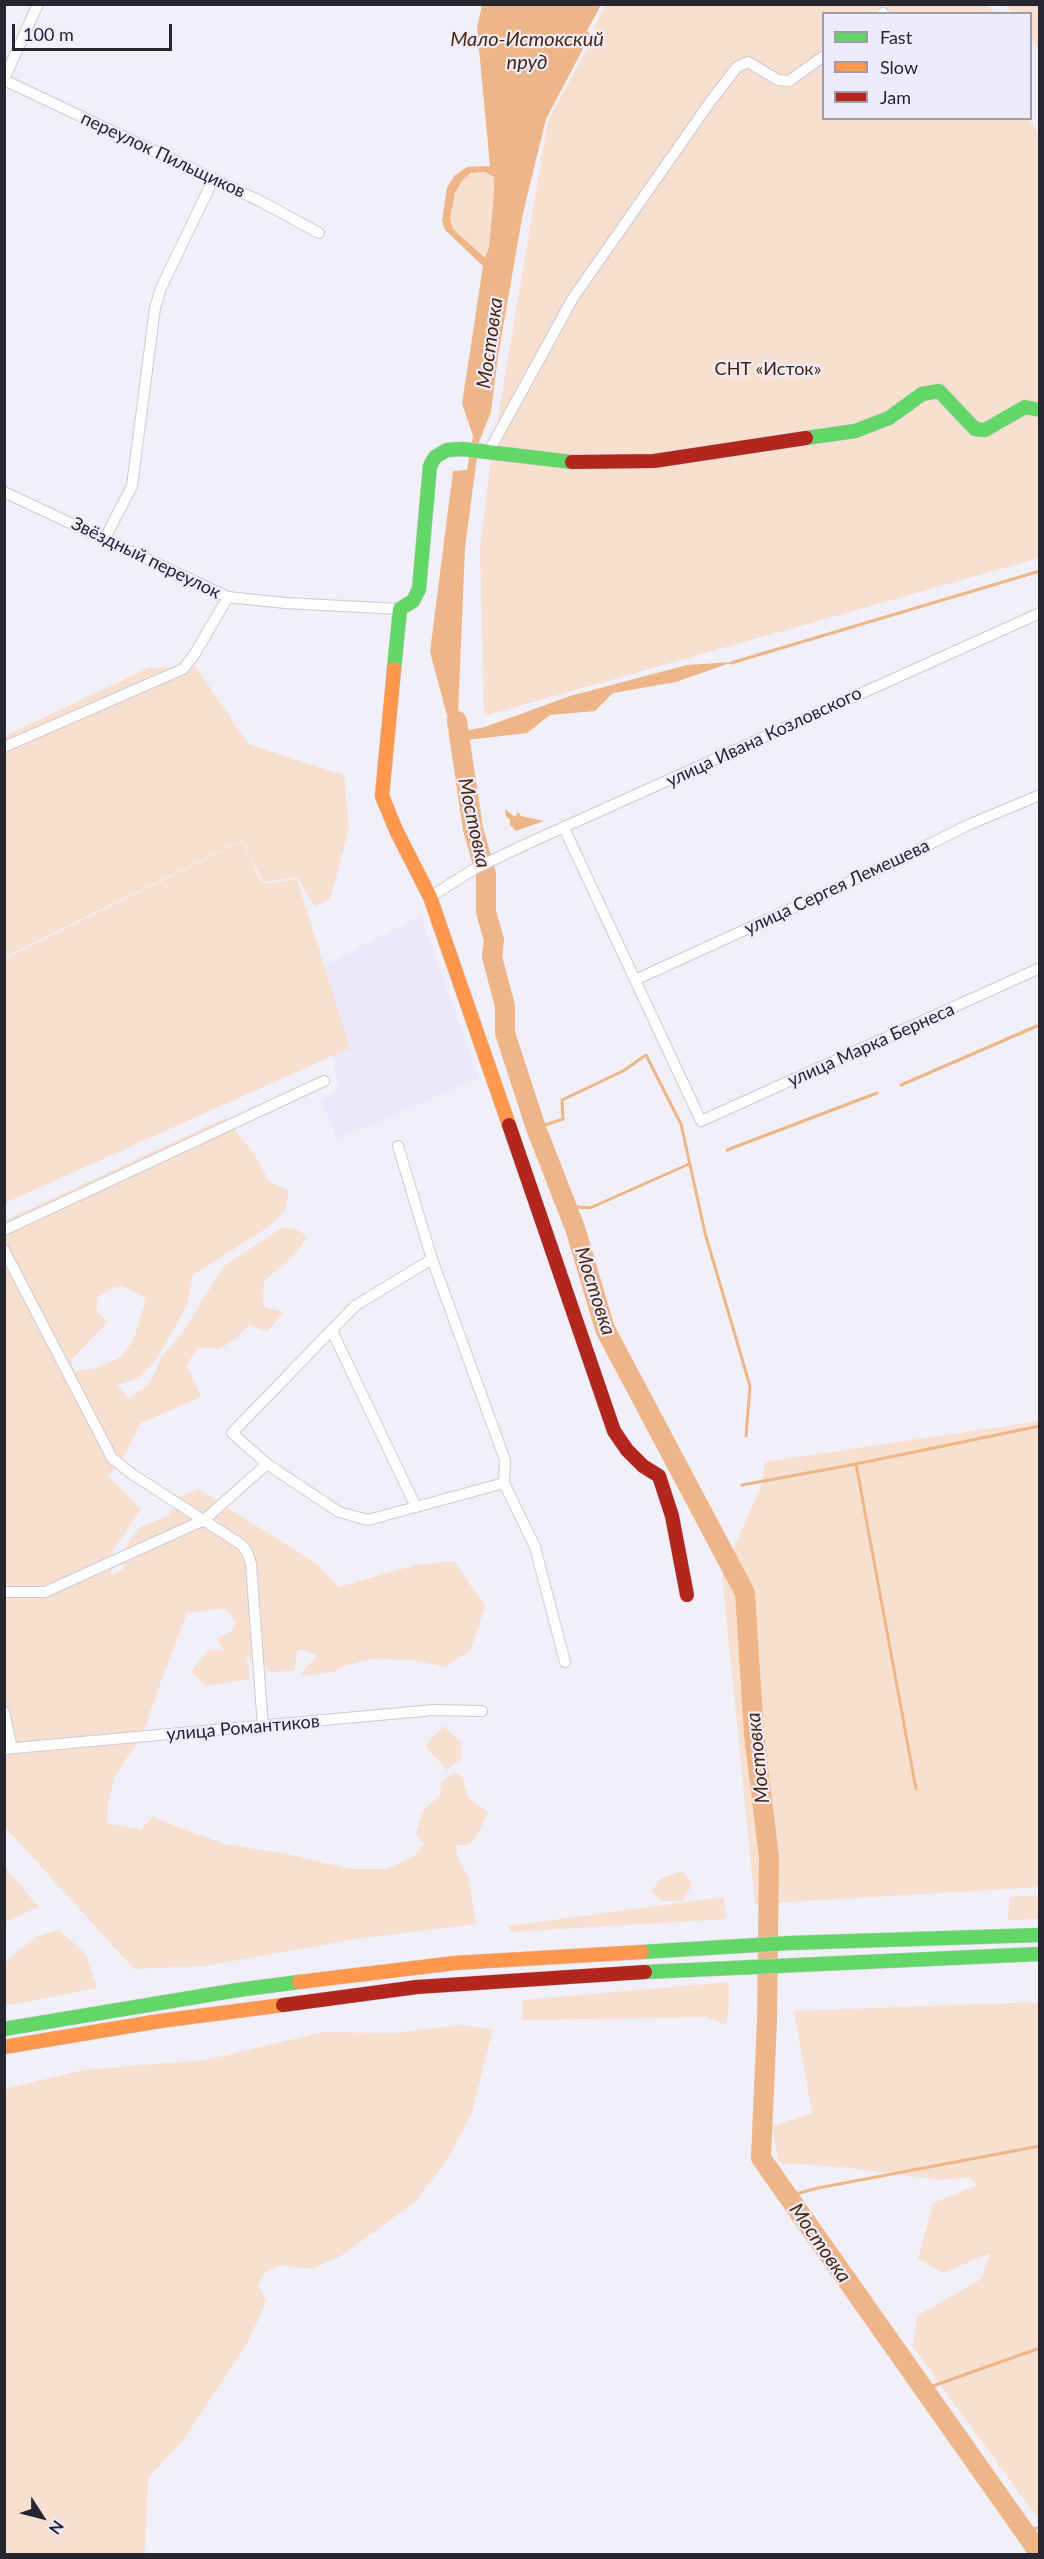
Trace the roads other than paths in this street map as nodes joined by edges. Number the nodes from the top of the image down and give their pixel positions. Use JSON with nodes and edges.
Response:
{"nodes":[{"id":1,"x":38,"y":4,"type":"edge"},
{"id":2,"x":822,"y":57,"type":"edge"},
{"id":3,"x":4,"y":79,"type":"edge"},
{"id":4,"x":213,"y":180,"type":"junction"},
{"id":5,"x":319,"y":233,"type":"dead end"},
{"id":6,"x":1040,"y":410,"type":"edge"},
{"id":7,"x":485,"y":450,"type":"junction"},
{"id":8,"x":4,"y":492,"type":"edge"},
{"id":9,"x":105,"y":538,"type":"junction"},
{"id":10,"x":228,"y":597,"type":"junction"},
{"id":11,"x":400,"y":609,"type":"junction"},
{"id":12,"x":1040,"y":613,"type":"edge"},
{"id":13,"x":4,"y":747,"type":"edge"},
{"id":14,"x":1040,"y":795,"type":"edge"},
{"id":15,"x":564,"y":828,"type":"junction"},
{"id":16,"x":430,"y":897,"type":"junction"},
{"id":17,"x":1040,"y":968,"type":"edge"},
{"id":18,"x":635,"y":980,"type":"junction"},
{"id":19,"x":324,"y":1081,"type":"dead end"},
{"id":20,"x":398,"y":1146,"type":"dead end"},
{"id":21,"x":4,"y":1230,"type":"edge"},
{"id":22,"x":4,"y":1250,"type":"edge"},
{"id":23,"x":432,"y":1259,"type":"junction"},
{"id":24,"x":332,"y":1331,"type":"junction"},
{"id":25,"x":267,"y":1464,"type":"junction"},
{"id":26,"x":504,"y":1483,"type":"junction"},
{"id":27,"x":416,"y":1507,"type":"junction"},
{"id":28,"x":204,"y":1520,"type":"junction"},
{"id":29,"x":4,"y":1592,"type":"edge"},
{"id":30,"x":687,"y":1595,"type":"dead end"},
{"id":31,"x":565,"y":1662,"type":"dead end"},
{"id":32,"x":482,"y":1711,"type":"dead end"},
{"id":33,"x":4,"y":1712,"type":"edge"},
{"id":34,"x":263,"y":1726,"type":"junction"},
{"id":35,"x":8,"y":1748,"type":"edge"},
{"id":36,"x":1040,"y":1935,"type":"edge"},
{"id":37,"x":1040,"y":1954,"type":"edge"},
{"id":38,"x":4,"y":2028,"type":"edge"},
{"id":39,"x":4,"y":2047,"type":"edge"}],
"edges":[{"from":1,"to":3,"type":"street"},
{"from":2,"to":7,"type":"street"},
{"from":3,"to":4,"type":"street","name":"переулок Пильщиков"},
{"from":4,"to":5,"type":"street","name":"переулок Пильщиков"},
{"from":4,"to":9,"type":"street"},
{"from":6,"to":7,"type":"main road"},
{"from":7,"to":11,"type":"main road"},
{"from":8,"to":9,"type":"street","name":"Звёздный переулок"},
{"from":9,"to":10,"type":"street","name":"Звёздный переулок"},
{"from":10,"to":11,"type":"street","name":"Звёздный переулок"},
{"from":10,"to":13,"type":"street"},
{"from":11,"to":16,"type":"main road"},
{"from":12,"to":15,"type":"street","name":"улица Ивана Козловского"},
{"from":14,"to":18,"type":"street","name":"улица Сергея Лемешева"},
{"from":15,"to":16,"type":"street","name":"улица Ивана Козловского"},
{"from":15,"to":18,"type":"street"},
{"from":16,"to":30,"type":"main road"},
{"from":17,"to":18,"type":"street","name":"улица Марка Бернеса"},
{"from":19,"to":21,"type":"street"},
{"from":20,"to":23,"type":"street"},
{"from":22,"to":28,"type":"street"},
{"from":23,"to":24,"type":"street"},
{"from":23,"to":26,"type":"street"},
{"from":24,"to":25,"type":"street"},
{"from":24,"to":27,"type":"street"},
{"from":25,"to":27,"type":"street"},
{"from":25,"to":28,"type":"street"},
{"from":26,"to":27,"type":"street"},
{"from":26,"to":31,"type":"street"},
{"from":28,"to":29,"type":"street"},
{"from":28,"to":34,"type":"street"},
{"from":32,"to":34,"type":"street","name":"улица Романтиков"},
{"from":33,"to":35,"type":"street"},
{"from":34,"to":35,"type":"street","name":"улица Романтиков"},
{"from":36,"to":38,"type":"main road"},
{"from":37,"to":39,"type":"main road"}]}
